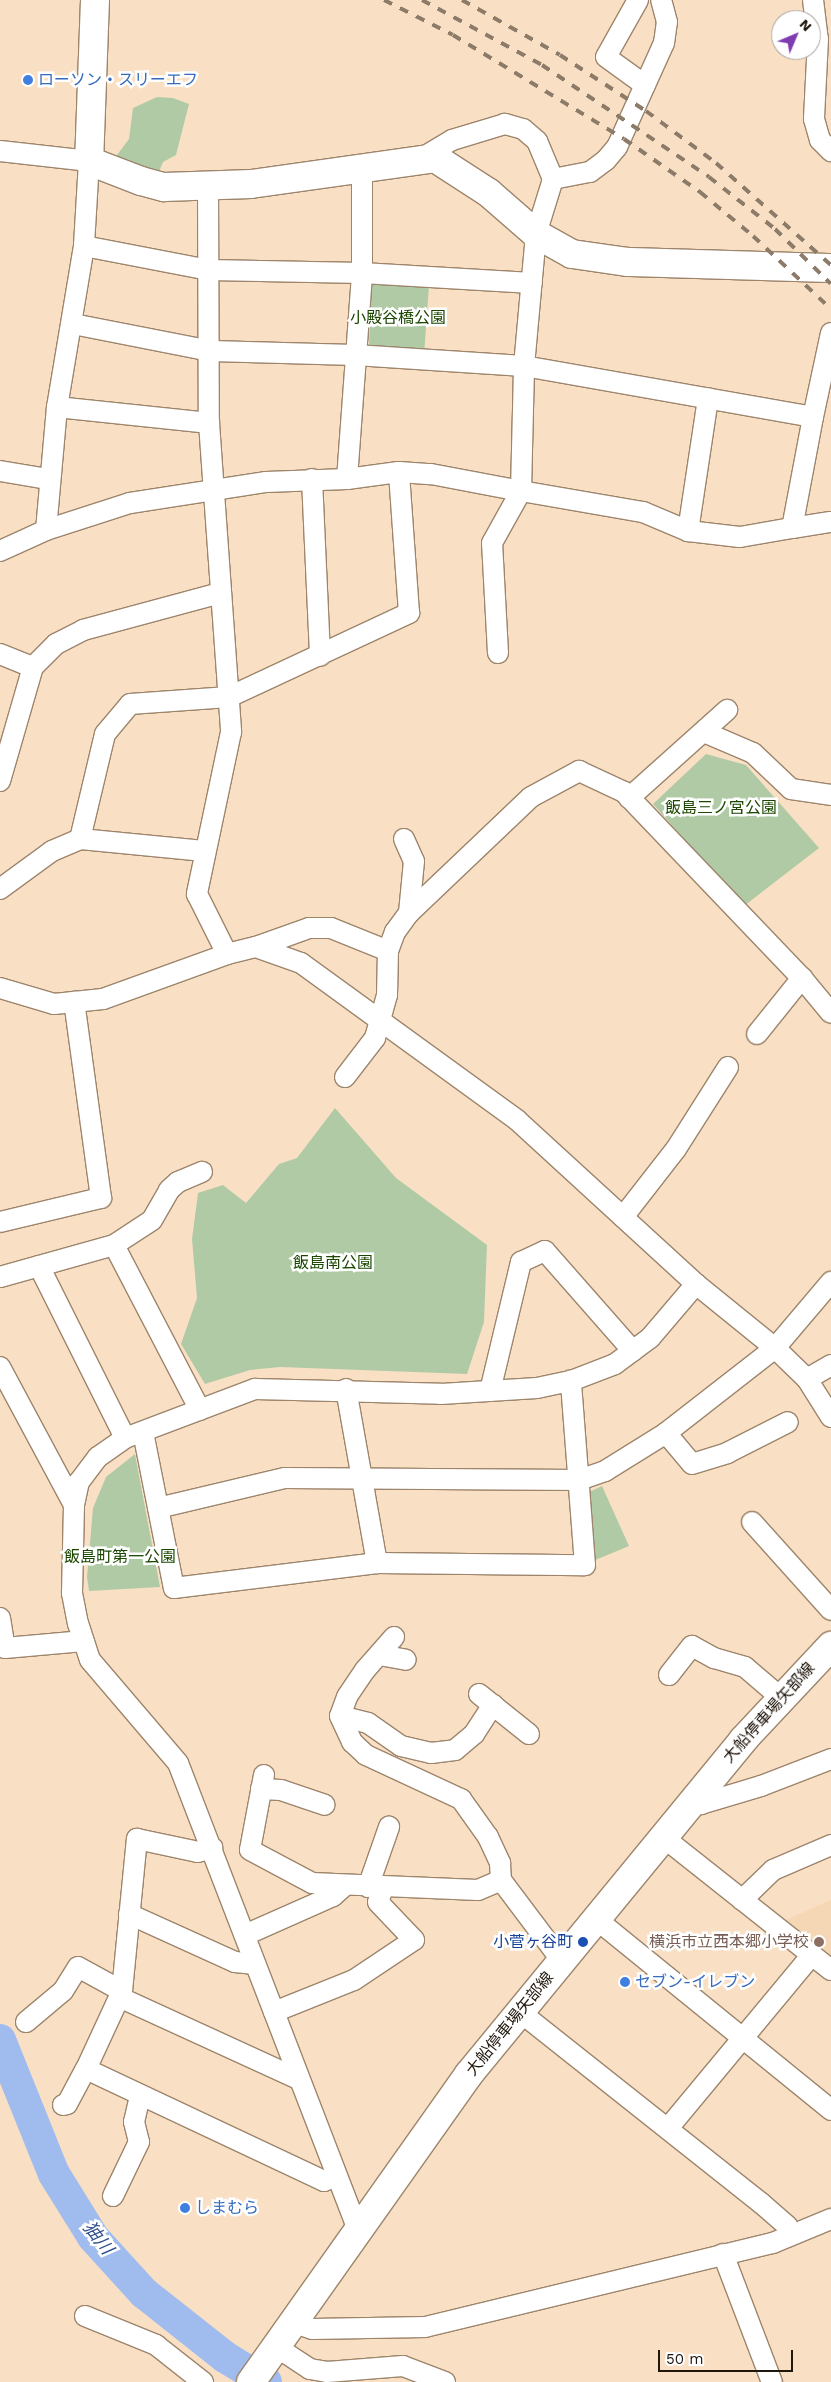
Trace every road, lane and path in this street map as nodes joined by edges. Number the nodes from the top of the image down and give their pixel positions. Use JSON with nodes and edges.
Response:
{"nodes":[{"id":1,"x":95,"y":0,"type":"edge"},
{"id":2,"x":638,"y":0,"type":"edge"},
{"id":3,"x":661,"y":0,"type":"edge"},
{"id":4,"x":813,"y":0,"type":"edge"},
{"id":5,"x":645,"y":85,"type":"junction"},
{"id":6,"x":0,"y":151,"type":"edge"},
{"id":7,"x":831,"y":151,"type":"edge"},
{"id":8,"x":420,"y":159,"type":"junction"},
{"id":9,"x":89,"y":161,"type":"junction"},
{"id":10,"x":362,"y":170,"type":"junction"},
{"id":11,"x":553,"y":179,"type":"junction"},
{"id":12,"x":208,"y":184,"type":"junction"},
{"id":13,"x":536,"y":234,"type":"junction"},
{"id":14,"x":84,"y":246,"type":"junction"},
{"id":15,"x":831,"y":268,"type":"edge"},
{"id":16,"x":209,"y":270,"type":"junction"},
{"id":17,"x":362,"y":273,"type":"junction"},
{"id":18,"x":532,"y":283,"type":"junction"},
{"id":19,"x":73,"y":324,"type":"junction"},
{"id":20,"x":831,"y":333,"type":"edge"},
{"id":21,"x":211,"y":351,"type":"junction"},
{"id":22,"x":355,"y":355,"type":"junction"},
{"id":23,"x":524,"y":366,"type":"junction"},
{"id":24,"x":708,"y":399,"type":"junction"},
{"id":25,"x":57,"y":407,"type":"junction"},
{"id":26,"x":814,"y":417,"type":"junction"},
{"id":27,"x":209,"y":424,"type":"junction"},
{"id":28,"x":0,"y":471,"type":"edge"},
{"id":29,"x":399,"y":472,"type":"junction"},
{"id":30,"x":48,"y":479,"type":"junction"},
{"id":31,"x":312,"y":479,"type":"junction"},
{"id":32,"x":347,"y":479,"type":"junction"},
{"id":33,"x":521,"y":490,"type":"junction"},
{"id":34,"x":215,"y":491,"type":"junction"},
{"id":35,"x":831,"y":522,"type":"edge"},
{"id":36,"x":792,"y":528,"type":"junction"},
{"id":37,"x":46,"y":530,"type":"junction"},
{"id":38,"x":688,"y":531,"type":"junction"},
{"id":39,"x":0,"y":551,"type":"edge"},
{"id":40,"x":220,"y":593,"type":"junction"},
{"id":41,"x":498,"y":653,"type":"dead end"},
{"id":42,"x":0,"y":654,"type":"edge"},
{"id":43,"x":320,"y":656,"type":"junction"},
{"id":44,"x":32,"y":667,"type":"junction"},
{"id":45,"x":229,"y":698,"type":"junction"},
{"id":46,"x":727,"y":710,"type":"dead end"},
{"id":47,"x":704,"y":732,"type":"junction"},
{"id":48,"x":0,"y":781,"type":"edge"},
{"id":49,"x":831,"y":795,"type":"edge"},
{"id":50,"x":629,"y":798,"type":"junction"},
{"id":51,"x":80,"y":839,"type":"junction"},
{"id":52,"x":404,"y":839,"type":"dead end"},
{"id":53,"x":204,"y":851,"type":"junction"},
{"id":54,"x":1,"y":885,"type":"edge"},
{"id":55,"x":409,"y":913,"type":"junction"},
{"id":56,"x":256,"y":948,"type":"junction"},
{"id":57,"x":388,"y":952,"type":"junction"},
{"id":58,"x":227,"y":954,"type":"junction"},
{"id":59,"x":802,"y":978,"type":"junction"},
{"id":60,"x":0,"y":988,"type":"edge"},
{"id":61,"x":74,"y":1002,"type":"junction"},
{"id":62,"x":831,"y":1013,"type":"edge"},
{"id":63,"x":381,"y":1021,"type":"junction"},
{"id":64,"x":757,"y":1034,"type":"dead end"},
{"id":65,"x":728,"y":1067,"type":"dead end"},
{"id":66,"x":345,"y":1077,"type":"dead end"},
{"id":67,"x":202,"y":1172,"type":"dead end"},
{"id":68,"x":623,"y":1217,"type":"junction"},
{"id":69,"x":0,"y":1222,"type":"edge"},
{"id":70,"x":114,"y":1245,"type":"junction"},
{"id":71,"x":39,"y":1266,"type":"junction"},
{"id":72,"x":0,"y":1276,"type":"edge"},
{"id":73,"x":831,"y":1282,"type":"edge"},
{"id":74,"x":696,"y":1284,"type":"junction"},
{"id":75,"x":775,"y":1348,"type":"junction"},
{"id":76,"x":633,"y":1351,"type":"junction"},
{"id":77,"x":831,"y":1365,"type":"edge"},
{"id":78,"x":0,"y":1367,"type":"edge"},
{"id":79,"x":807,"y":1379,"type":"junction"},
{"id":80,"x":571,"y":1381,"type":"junction"},
{"id":81,"x":346,"y":1389,"type":"junction"},
{"id":82,"x":490,"y":1391,"type":"junction"},
{"id":83,"x":7,"y":1398,"type":"edge"},
{"id":84,"x":200,"y":1410,"type":"junction"},
{"id":85,"x":831,"y":1417,"type":"edge"},
{"id":86,"x":788,"y":1422,"type":"dead end"},
{"id":87,"x":666,"y":1433,"type":"junction"},
{"id":88,"x":134,"y":1435,"type":"junction"},
{"id":89,"x":362,"y":1478,"type":"junction"},
{"id":90,"x":578,"y":1480,"type":"junction"},
{"id":91,"x":74,"y":1505,"type":"junction"},
{"id":92,"x":158,"y":1508,"type":"junction"},
{"id":93,"x":752,"y":1522,"type":"dead end"},
{"id":94,"x":377,"y":1563,"type":"junction"},
{"id":95,"x":831,"y":1610,"type":"edge"},
{"id":96,"x":0,"y":1618,"type":"edge"},
{"id":97,"x":394,"y":1637,"type":"dead end"},
{"id":98,"x":84,"y":1641,"type":"junction"},
{"id":99,"x":831,"y":1646,"type":"edge"},
{"id":100,"x":379,"y":1654,"type":"junction"},
{"id":101,"x":406,"y":1660,"type":"dead end"},
{"id":102,"x":669,"y":1675,"type":"dead end"},
{"id":103,"x":780,"y":1697,"type":"junction"},
{"id":104,"x":340,"y":1716,"type":"junction"},
{"id":105,"x":529,"y":1734,"type":"dead end"},
{"id":106,"x":831,"y":1759,"type":"edge"},
{"id":107,"x":693,"y":1802,"type":"junction"},
{"id":108,"x":325,"y":1805,"type":"dead end"},
{"id":109,"x":389,"y":1827,"type":"dead end"},
{"id":110,"x":663,"y":1837,"type":"junction"},
{"id":111,"x":831,"y":1845,"type":"edge"},
{"id":112,"x":212,"y":1848,"type":"junction"},
{"id":113,"x":500,"y":1880,"type":"junction"},
{"id":114,"x":344,"y":1886,"type":"junction"},
{"id":115,"x":376,"y":1888,"type":"junction"},
{"id":116,"x":742,"y":1900,"type":"junction"},
{"id":117,"x":129,"y":1914,"type":"junction"},
{"id":118,"x":596,"y":1919,"type":"junction"},
{"id":119,"x":245,"y":1935,"type":"junction"},
{"id":120,"x":812,"y":1955,"type":"junction"},
{"id":121,"x":562,"y":1961,"type":"junction"},
{"id":122,"x":255,"y":1964,"type":"junction"},
{"id":123,"x":831,"y":1970,"type":"edge"},
{"id":124,"x":120,"y":1994,"type":"junction"},
{"id":125,"x":274,"y":2012,"type":"junction"},
{"id":126,"x":520,"y":2012,"type":"junction"},
{"id":127,"x":26,"y":2022,"type":"dead end"},
{"id":128,"x":742,"y":2039,"type":"junction"},
{"id":129,"x":86,"y":2069,"type":"junction"},
{"id":130,"x":298,"y":2079,"type":"junction"},
{"id":131,"x":140,"y":2096,"type":"junction"},
{"id":132,"x":64,"y":2105,"type":"dead end"},
{"id":133,"x":831,"y":2110,"type":"edge"},
{"id":134,"x":669,"y":2127,"type":"junction"},
{"id":135,"x":336,"y":2176,"type":"junction"},
{"id":136,"x":113,"y":2196,"type":"dead end"},
{"id":137,"x":831,"y":2219,"type":"edge"},
{"id":138,"x":358,"y":2230,"type":"junction"},
{"id":139,"x":790,"y":2236,"type":"junction"},
{"id":140,"x":723,"y":2254,"type":"junction"},
{"id":141,"x":85,"y":2316,"type":"dead end"},
{"id":142,"x":292,"y":2322,"type":"junction"},
{"id":143,"x":273,"y":2350,"type":"junction"},
{"id":144,"x":203,"y":2382,"type":"edge"},
{"id":145,"x":251,"y":2382,"type":"edge"},
{"id":146,"x":445,"y":2382,"type":"edge"},
{"id":147,"x":772,"y":2382,"type":"edge"}],
"edges":[{"from":1,"to":9,"type":"street"},
{"from":2,"to":5,"type":"street"},
{"from":3,"to":5,"type":"street"},
{"from":4,"to":7,"type":"street"},
{"from":5,"to":11,"type":"street"},
{"from":6,"to":9,"type":"street"},
{"from":8,"to":10,"type":"street"},
{"from":8,"to":11,"type":"street"},
{"from":8,"to":13,"type":"street"},
{"from":9,"to":12,"type":"street"},
{"from":9,"to":14,"type":"street"},
{"from":10,"to":12,"type":"street"},
{"from":10,"to":17,"type":"street"},
{"from":11,"to":13,"type":"street"},
{"from":12,"to":16,"type":"street"},
{"from":13,"to":15,"type":"street"},
{"from":13,"to":18,"type":"street"},
{"from":14,"to":16,"type":"street"},
{"from":14,"to":19,"type":"street"},
{"from":16,"to":17,"type":"street"},
{"from":16,"to":21,"type":"street"},
{"from":17,"to":18,"type":"street"},
{"from":17,"to":22,"type":"street"},
{"from":18,"to":23,"type":"street"},
{"from":19,"to":21,"type":"street"},
{"from":19,"to":25,"type":"street"},
{"from":20,"to":26,"type":"street"},
{"from":21,"to":22,"type":"street"},
{"from":21,"to":27,"type":"street"},
{"from":22,"to":23,"type":"street"},
{"from":22,"to":32,"type":"street"},
{"from":23,"to":24,"type":"street"},
{"from":23,"to":33,"type":"street"},
{"from":24,"to":26,"type":"street"},
{"from":24,"to":38,"type":"street"},
{"from":25,"to":27,"type":"street"},
{"from":25,"to":30,"type":"street"},
{"from":26,"to":36,"type":"street"},
{"from":27,"to":34,"type":"street"},
{"from":28,"to":30,"type":"street"},
{"from":29,"to":32,"type":"street"},
{"from":29,"to":33,"type":"street"},
{"from":29,"to":43,"type":"street"},
{"from":30,"to":37,"type":"street"},
{"from":31,"to":32,"type":"street"},
{"from":31,"to":34,"type":"street"},
{"from":31,"to":43,"type":"street"},
{"from":33,"to":38,"type":"street"},
{"from":33,"to":41,"type":"street"},
{"from":34,"to":37,"type":"street"},
{"from":34,"to":40,"type":"street"},
{"from":35,"to":36,"type":"street"},
{"from":36,"to":38,"type":"street"},
{"from":37,"to":39,"type":"street"},
{"from":40,"to":44,"type":"street"},
{"from":40,"to":45,"type":"street"},
{"from":42,"to":44,"type":"street"},
{"from":43,"to":45,"type":"street"},
{"from":44,"to":48,"type":"street"},
{"from":45,"to":51,"type":"street"},
{"from":45,"to":53,"type":"street"},
{"from":46,"to":47,"type":"street"},
{"from":47,"to":49,"type":"street"},
{"from":47,"to":50,"type":"street"},
{"from":50,"to":55,"type":"street"},
{"from":50,"to":59,"type":"street"},
{"from":51,"to":53,"type":"street"},
{"from":51,"to":54,"type":"street"},
{"from":52,"to":55,"type":"street"},
{"from":53,"to":58,"type":"street"},
{"from":55,"to":57,"type":"street"},
{"from":56,"to":57,"type":"street"},
{"from":56,"to":58,"type":"street"},
{"from":56,"to":63,"type":"street"},
{"from":57,"to":63,"type":"street"},
{"from":58,"to":61,"type":"street"},
{"from":59,"to":62,"type":"street"},
{"from":59,"to":64,"type":"street"},
{"from":60,"to":61,"type":"street"},
{"from":61,"to":69,"type":"street"},
{"from":63,"to":66,"type":"street"},
{"from":63,"to":68,"type":"street"},
{"from":65,"to":68,"type":"street"},
{"from":67,"to":70,"type":"street"},
{"from":68,"to":74,"type":"street"},
{"from":70,"to":71,"type":"street"},
{"from":70,"to":84,"type":"street"},
{"from":71,"to":72,"type":"street"},
{"from":71,"to":88,"type":"street"},
{"from":73,"to":75,"type":"street"},
{"from":74,"to":75,"type":"street"},
{"from":74,"to":76,"type":"street"},
{"from":75,"to":79,"type":"street"},
{"from":75,"to":87,"type":"street"},
{"from":76,"to":80,"type":"street"},
{"from":76,"to":82,"type":"street"},
{"from":77,"to":79,"type":"street"},
{"from":78,"to":83,"type":"street"},
{"from":79,"to":85,"type":"street"},
{"from":80,"to":82,"type":"street"},
{"from":80,"to":90,"type":"street"},
{"from":81,"to":82,"type":"street"},
{"from":81,"to":84,"type":"street"},
{"from":81,"to":89,"type":"street"},
{"from":83,"to":91,"type":"street"},
{"from":84,"to":88,"type":"street"},
{"from":86,"to":87,"type":"street"},
{"from":87,"to":90,"type":"street"},
{"from":88,"to":91,"type":"street"},
{"from":88,"to":92,"type":"street"},
{"from":89,"to":90,"type":"street"},
{"from":89,"to":92,"type":"street"},
{"from":89,"to":94,"type":"street"},
{"from":90,"to":94,"type":"street"},
{"from":91,"to":98,"type":"street"},
{"from":92,"to":94,"type":"street"},
{"from":93,"to":95,"type":"street"},
{"from":96,"to":98,"type":"street"},
{"from":97,"to":100,"type":"street"},
{"from":98,"to":112,"type":"street"},
{"from":99,"to":103,"type":"street","name":"大船停車場矢部線"},
{"from":100,"to":101,"type":"street"},
{"from":100,"to":104,"type":"street"},
{"from":102,"to":103,"type":"street"},
{"from":103,"to":107,"type":"street","name":"大船停車場矢部線"},
{"from":104,"to":105,"type":"street"},
{"from":104,"to":113,"type":"street"},
{"from":106,"to":107,"type":"street"},
{"from":107,"to":110,"type":"street","name":"大船停車場矢部線"},
{"from":108,"to":114,"type":"street"},
{"from":109,"to":115,"type":"street"},
{"from":110,"to":116,"type":"street"},
{"from":110,"to":118,"type":"street","name":"大船停車場矢部線"},
{"from":111,"to":116,"type":"street"},
{"from":112,"to":117,"type":"street"},
{"from":112,"to":119,"type":"street"},
{"from":113,"to":115,"type":"street"},
{"from":113,"to":121,"type":"street"},
{"from":114,"to":115,"type":"street"},
{"from":114,"to":119,"type":"street"},
{"from":115,"to":125,"type":"street"},
{"from":116,"to":120,"type":"street"},
{"from":117,"to":122,"type":"street"},
{"from":117,"to":124,"type":"street"},
{"from":118,"to":121,"type":"street","name":"大船停車場矢部線"},
{"from":118,"to":128,"type":"street"},
{"from":119,"to":122,"type":"street"},
{"from":120,"to":123,"type":"street"},
{"from":120,"to":128,"type":"street"},
{"from":121,"to":126,"type":"street","name":"大船停車場矢部線"},
{"from":122,"to":125,"type":"street"},
{"from":124,"to":127,"type":"street"},
{"from":124,"to":129,"type":"street"},
{"from":124,"to":130,"type":"street"},
{"from":125,"to":130,"type":"street"},
{"from":126,"to":134,"type":"street"},
{"from":126,"to":138,"type":"street","name":"大船停車場矢部線"},
{"from":128,"to":133,"type":"street"},
{"from":128,"to":134,"type":"street"},
{"from":129,"to":131,"type":"street"},
{"from":129,"to":132,"type":"street"},
{"from":130,"to":135,"type":"street"},
{"from":131,"to":135,"type":"street"},
{"from":131,"to":136,"type":"street"},
{"from":134,"to":139,"type":"street"},
{"from":135,"to":138,"type":"street"},
{"from":137,"to":139,"type":"street"},
{"from":138,"to":142,"type":"street","name":"大船停車場矢部線"},
{"from":139,"to":140,"type":"street"},
{"from":140,"to":142,"type":"street"},
{"from":140,"to":147,"type":"street"},
{"from":141,"to":144,"type":"street"},
{"from":142,"to":143,"type":"street","name":"大船停車場矢部線"},
{"from":143,"to":145,"type":"street","name":"大船停車場矢部線"},
{"from":143,"to":146,"type":"street"}]}
